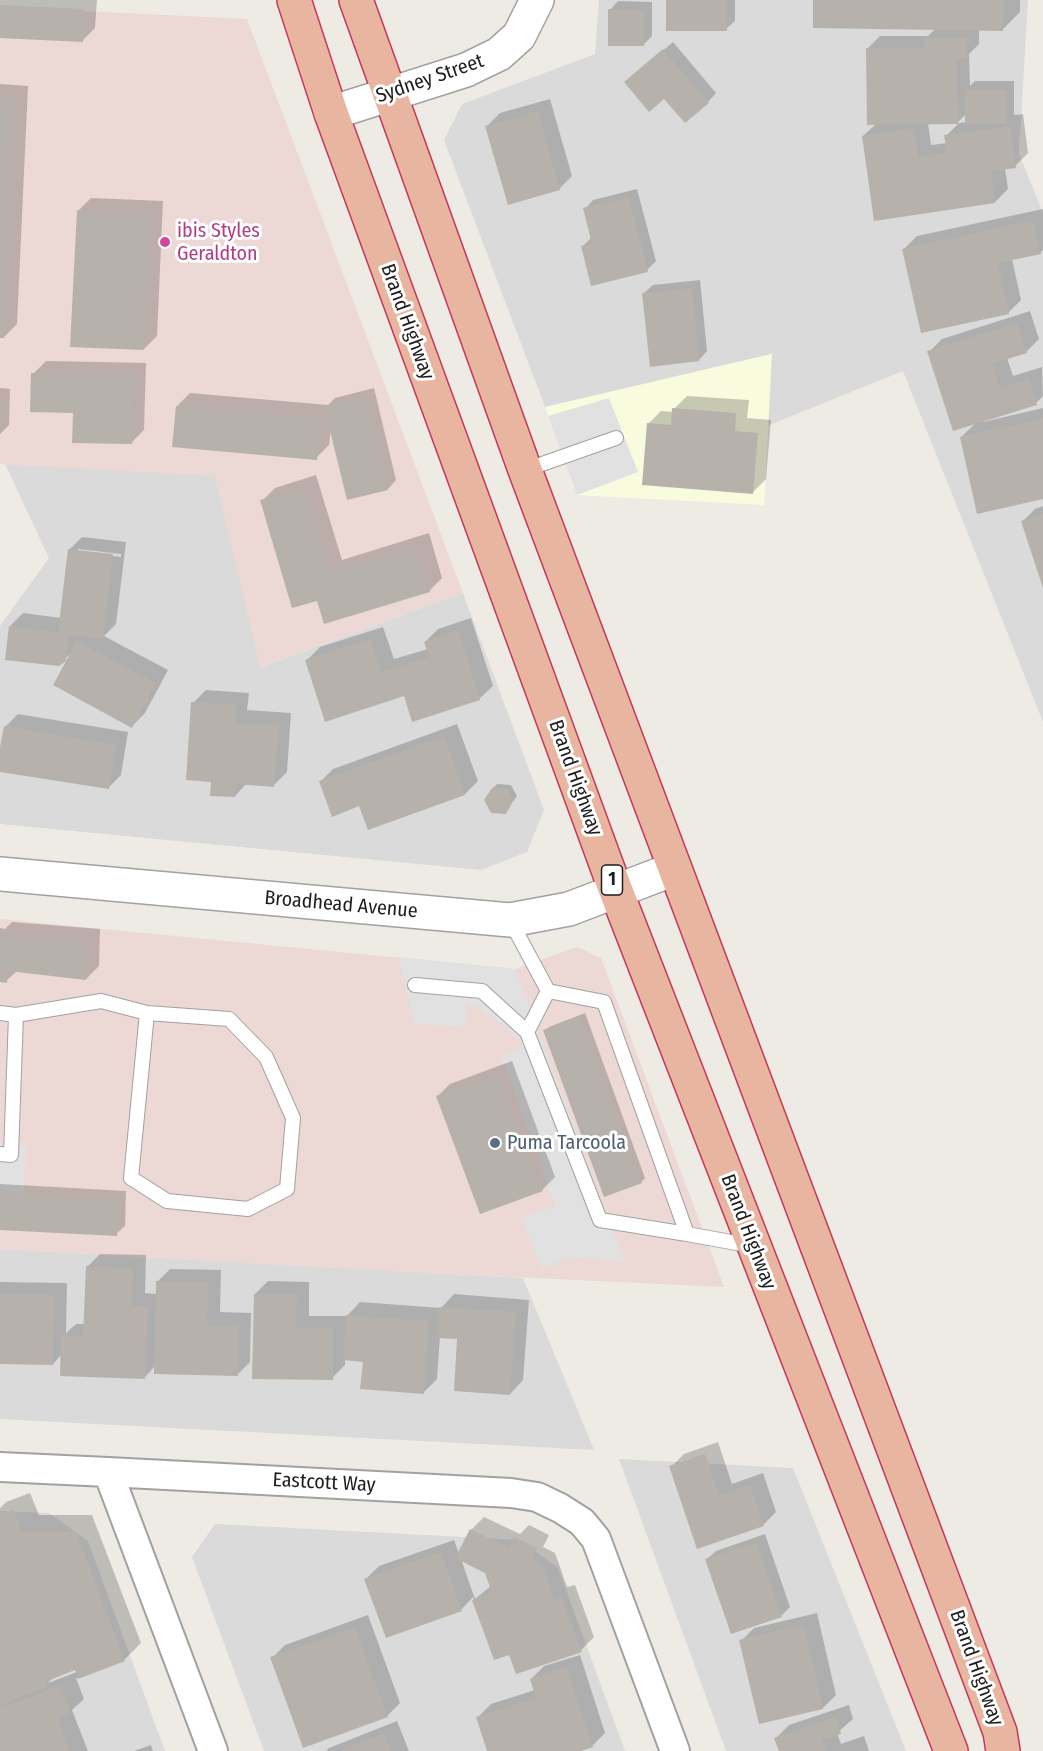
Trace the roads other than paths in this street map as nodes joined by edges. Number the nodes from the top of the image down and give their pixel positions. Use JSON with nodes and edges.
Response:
{"nodes":[{"id":1,"x":294,"y":0,"type":"edge"},
{"id":2,"x":356,"y":0,"type":"edge"},
{"id":3,"x":537,"y":0,"type":"edge"},
{"id":4,"x":388,"y":94,"type":"junction"},
{"id":5,"x":331,"y":113,"type":"junction"},
{"id":6,"x":616,"y":438,"type":"dead end"},
{"id":7,"x":525,"y":470,"type":"junction"},
{"id":8,"x":674,"y":869,"type":"junction"},
{"id":9,"x":0,"y":874,"type":"edge"},
{"id":10,"x":616,"y":891,"type":"junction"},
{"id":11,"x":510,"y":920,"type":"junction"},
{"id":12,"x":415,"y":985,"type":"dead end"},
{"id":13,"x":548,"y":991,"type":"junction"},
{"id":14,"x":0,"y":1013,"type":"edge"},
{"id":15,"x":147,"y":1013,"type":"junction"},
{"id":16,"x":16,"y":1015,"type":"junction"},
{"id":17,"x":527,"y":1032,"type":"junction"},
{"id":18,"x":0,"y":1154,"type":"edge"},
{"id":19,"x":687,"y":1234,"type":"junction"},
{"id":20,"x":753,"y":1246,"type":"junction"},
{"id":21,"x":0,"y":1467,"type":"edge"},
{"id":22,"x":108,"y":1472,"type":"junction"},
{"id":23,"x":213,"y":1751,"type":"edge"},
{"id":24,"x":675,"y":1751,"type":"edge"},
{"id":25,"x":951,"y":1751,"type":"edge"},
{"id":26,"x":1003,"y":1751,"type":"edge"}],
"edges":[{"from":1,"to":5,"type":"highway","name":"Brand Highway","number":"1"},
{"from":2,"to":4,"type":"highway","name":"Brand Highway"},
{"from":3,"to":4,"type":"street","name":"Sydney Street"},
{"from":4,"to":5,"type":"street","name":"Sydney Street"},
{"from":4,"to":7,"type":"highway","name":"Brand Highway"},
{"from":5,"to":10,"type":"highway","name":"Brand Highway","number":"1"},
{"from":6,"to":7,"type":"lane"},
{"from":7,"to":8,"type":"highway","name":"Brand Highway"},
{"from":8,"to":10,"type":"street","name":"Broadhead Avenue"},
{"from":8,"to":26,"type":"highway","name":"Brand Highway"},
{"from":9,"to":11,"type":"street","name":"Broadhead Avenue"},
{"from":10,"to":11,"type":"street","name":"Broadhead Avenue"},
{"from":10,"to":20,"type":"highway","name":"Brand Highway","number":"1"},
{"from":11,"to":13,"type":"lane"},
{"from":12,"to":17,"type":"lane"},
{"from":13,"to":17,"type":"lane"},
{"from":13,"to":19,"type":"lane"},
{"from":14,"to":16,"type":"lane"},
{"from":15,"to":15,"type":"lane"},
{"from":15,"to":16,"type":"lane"},
{"from":16,"to":18,"type":"lane"},
{"from":17,"to":19,"type":"lane"},
{"from":19,"to":20,"type":"lane"},
{"from":20,"to":25,"type":"highway","name":"Brand Highway","number":"1"},
{"from":21,"to":22,"type":"street","name":"Eastcott Way"},
{"from":22,"to":23,"type":"street"},
{"from":22,"to":24,"type":"street","name":"Eastcott Way"}]}
